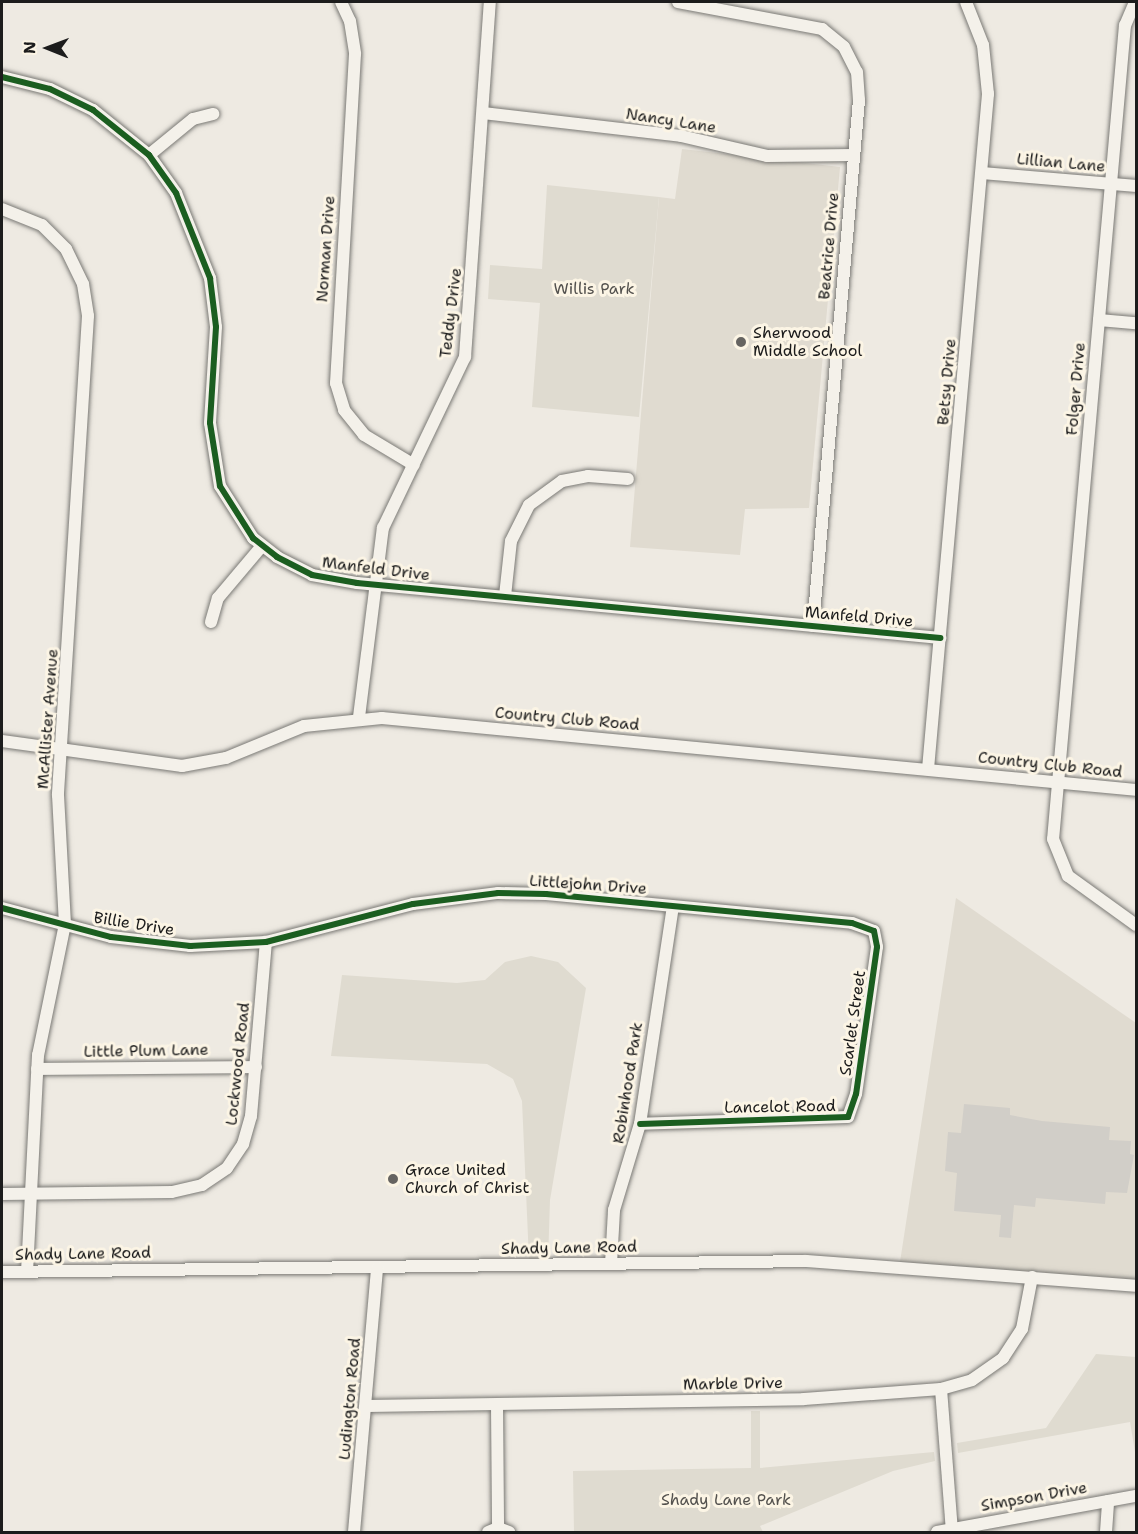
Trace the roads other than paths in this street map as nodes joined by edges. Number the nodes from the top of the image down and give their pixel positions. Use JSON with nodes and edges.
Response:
{"nodes":[{"id":1,"x":340,"y":2,"type":"edge"},
{"id":2,"x":490,"y":2,"type":"edge"},
{"id":3,"x":678,"y":2,"type":"edge"},
{"id":4,"x":966,"y":2,"type":"edge"},
{"id":5,"x":1135,"y":2,"type":"edge"},
{"id":6,"x":2,"y":77,"type":"edge"},
{"id":7,"x":483,"y":113,"type":"junction"},
{"id":8,"x":213,"y":114,"type":"dead end"},
{"id":9,"x":148,"y":155,"type":"junction"},
{"id":10,"x":854,"y":155,"type":"junction"},
{"id":11,"x":982,"y":173,"type":"junction"},
{"id":12,"x":1111,"y":184,"type":"junction"},
{"id":13,"x":1137,"y":186,"type":"edge"},
{"id":14,"x":2,"y":209,"type":"edge"},
{"id":15,"x":1099,"y":320,"type":"junction"},
{"id":16,"x":1137,"y":323,"type":"edge"},
{"id":17,"x":414,"y":465,"type":"junction"},
{"id":18,"x":628,"y":479,"type":"dead end"},
{"id":19,"x":262,"y":546,"type":"junction"},
{"id":20,"x":374,"y":585,"type":"junction"},
{"id":21,"x":505,"y":596,"type":"junction"},
{"id":22,"x":211,"y":622,"type":"dead end"},
{"id":23,"x":813,"y":626,"type":"junction"},
{"id":24,"x":940,"y":638,"type":"junction"},
{"id":25,"x":359,"y":717,"type":"junction"},
{"id":26,"x":2,"y":741,"type":"edge"},
{"id":27,"x":64,"y":750,"type":"junction"},
{"id":28,"x":928,"y":769,"type":"junction"},
{"id":29,"x":1058,"y":782,"type":"junction"},
{"id":30,"x":1137,"y":790,"type":"edge"},
{"id":31,"x":673,"y":906,"type":"junction"},
{"id":32,"x":2,"y":908,"type":"edge"},
{"id":33,"x":65,"y":924,"type":"junction"},
{"id":34,"x":1137,"y":925,"type":"edge"},
{"id":35,"x":874,"y":931,"type":"joint"},
{"id":36,"x":266,"y":942,"type":"junction"},
{"id":37,"x":256,"y":1066,"type":"junction"},
{"id":38,"x":37,"y":1069,"type":"junction"},
{"id":39,"x":848,"y":1117,"type":"joint"},
{"id":40,"x":640,"y":1124,"type":"junction"},
{"id":41,"x":2,"y":1194,"type":"edge"},
{"id":42,"x":31,"y":1194,"type":"junction"},
{"id":43,"x":610,"y":1264,"type":"junction"},
{"id":44,"x":377,"y":1268,"type":"junction"},
{"id":45,"x":2,"y":1272,"type":"edge"},
{"id":46,"x":27,"y":1272,"type":"junction"},
{"id":47,"x":1032,"y":1277,"type":"junction"},
{"id":48,"x":1137,"y":1286,"type":"edge"},
{"id":49,"x":941,"y":1389,"type":"junction"},
{"id":50,"x":497,"y":1405,"type":"junction"},
{"id":51,"x":367,"y":1406,"type":"junction"},
{"id":52,"x":1137,"y":1496,"type":"edge"},
{"id":53,"x":1108,"y":1501,"type":"junction"},
{"id":54,"x":499,"y":1531,"type":"edge"},
{"id":55,"x":952,"y":1531,"type":"edge"},
{"id":56,"x":354,"y":1533,"type":"edge"},
{"id":57,"x":937,"y":1533,"type":"edge"},
{"id":58,"x":1106,"y":1533,"type":"edge"}],
"edges":[{"from":1,"to":17,"type":"street","name":"Norman Drive"},
{"from":2,"to":7,"type":"street","name":"Teddy Drive"},
{"from":3,"to":10,"type":"street","name":"Beatrice Drive"},
{"from":4,"to":11,"type":"street","name":"Betsy Drive"},
{"from":5,"to":12,"type":"street","name":"Folger Drive"},
{"from":6,"to":9,"type":"street","name":"Manfeld Drive"},
{"from":7,"to":10,"type":"street","name":"Nancy Lane"},
{"from":7,"to":17,"type":"street","name":"Teddy Drive"},
{"from":8,"to":9,"type":"street"},
{"from":9,"to":19,"type":"street","name":"Manfeld Drive"},
{"from":10,"to":23,"type":"street","name":"Beatrice Drive"},
{"from":11,"to":12,"type":"street","name":"Lillian Lane"},
{"from":11,"to":24,"type":"street","name":"Betsy Drive"},
{"from":12,"to":13,"type":"street","name":"Lillian Lane"},
{"from":12,"to":15,"type":"street","name":"Folger Drive"},
{"from":14,"to":27,"type":"street","name":"McAllister Avenue"},
{"from":15,"to":16,"type":"street"},
{"from":15,"to":29,"type":"street","name":"Folger Drive"},
{"from":17,"to":20,"type":"street","name":"Teddy Drive"},
{"from":18,"to":21,"type":"street"},
{"from":19,"to":20,"type":"street","name":"Manfeld Drive"},
{"from":19,"to":22,"type":"street"},
{"from":20,"to":21,"type":"street","name":"Manfeld Drive"},
{"from":20,"to":25,"type":"street","name":"Teddy Drive"},
{"from":21,"to":23,"type":"street","name":"Manfeld Drive"},
{"from":23,"to":24,"type":"street","name":"Manfeld Drive"},
{"from":24,"to":28,"type":"street","name":"Betsy Drive"},
{"from":25,"to":27,"type":"street","name":"Country Club Road"},
{"from":25,"to":28,"type":"street","name":"Country Club Road"},
{"from":26,"to":27,"type":"street","name":"Country Club Road"},
{"from":27,"to":33,"type":"street","name":"McAllister Avenue"},
{"from":28,"to":29,"type":"street","name":"Country Club Road"},
{"from":29,"to":30,"type":"street","name":"Country Club Road"},
{"from":29,"to":34,"type":"street","name":"Folger Drive"},
{"from":31,"to":35,"type":"street","name":"Littlejohn Drive"},
{"from":31,"to":36,"type":"street","name":"Littlejohn Drive"},
{"from":31,"to":40,"type":"street","name":"Robinhood Park"},
{"from":32,"to":33,"type":"street","name":"Billie Drive"},
{"from":33,"to":36,"type":"street","name":"Billie Drive"},
{"from":33,"to":38,"type":"street","name":"McAllister Avenue"},
{"from":35,"to":39,"type":"street","name":"Scarlet Street"},
{"from":36,"to":37,"type":"street","name":"Lockwood Road"},
{"from":37,"to":38,"type":"street","name":"Little Plum Lane"},
{"from":37,"to":42,"type":"street","name":"Lockwood Road"},
{"from":38,"to":42,"type":"street","name":"McAllister Avenue"},
{"from":39,"to":40,"type":"street","name":"Lancelot Road"},
{"from":40,"to":43,"type":"street","name":"Robinhood Park"},
{"from":41,"to":42,"type":"street","name":"Lockwood Road"},
{"from":42,"to":46,"type":"street","name":"McAllister Avenue"},
{"from":43,"to":44,"type":"street","name":"Shady Lane Road"},
{"from":43,"to":47,"type":"street","name":"Shady Lane Road"},
{"from":44,"to":46,"type":"street","name":"Shady Lane Road"},
{"from":44,"to":51,"type":"street","name":"Ludington Road"},
{"from":45,"to":46,"type":"street","name":"Shady Lane Road"},
{"from":47,"to":48,"type":"street","name":"Shady Lane Road"},
{"from":47,"to":49,"type":"street","name":"Marble Drive"},
{"from":49,"to":50,"type":"street","name":"Marble Drive"},
{"from":49,"to":55,"type":"street"},
{"from":50,"to":51,"type":"street","name":"Marble Drive"},
{"from":50,"to":54,"type":"street"},
{"from":51,"to":56,"type":"street","name":"Ludington Road"},
{"from":52,"to":53,"type":"street","name":"Simpson Drive"},
{"from":53,"to":55,"type":"street","name":"Simpson Drive"},
{"from":53,"to":58,"type":"street"},
{"from":55,"to":57,"type":"street","name":"Simpson Drive"}]}
